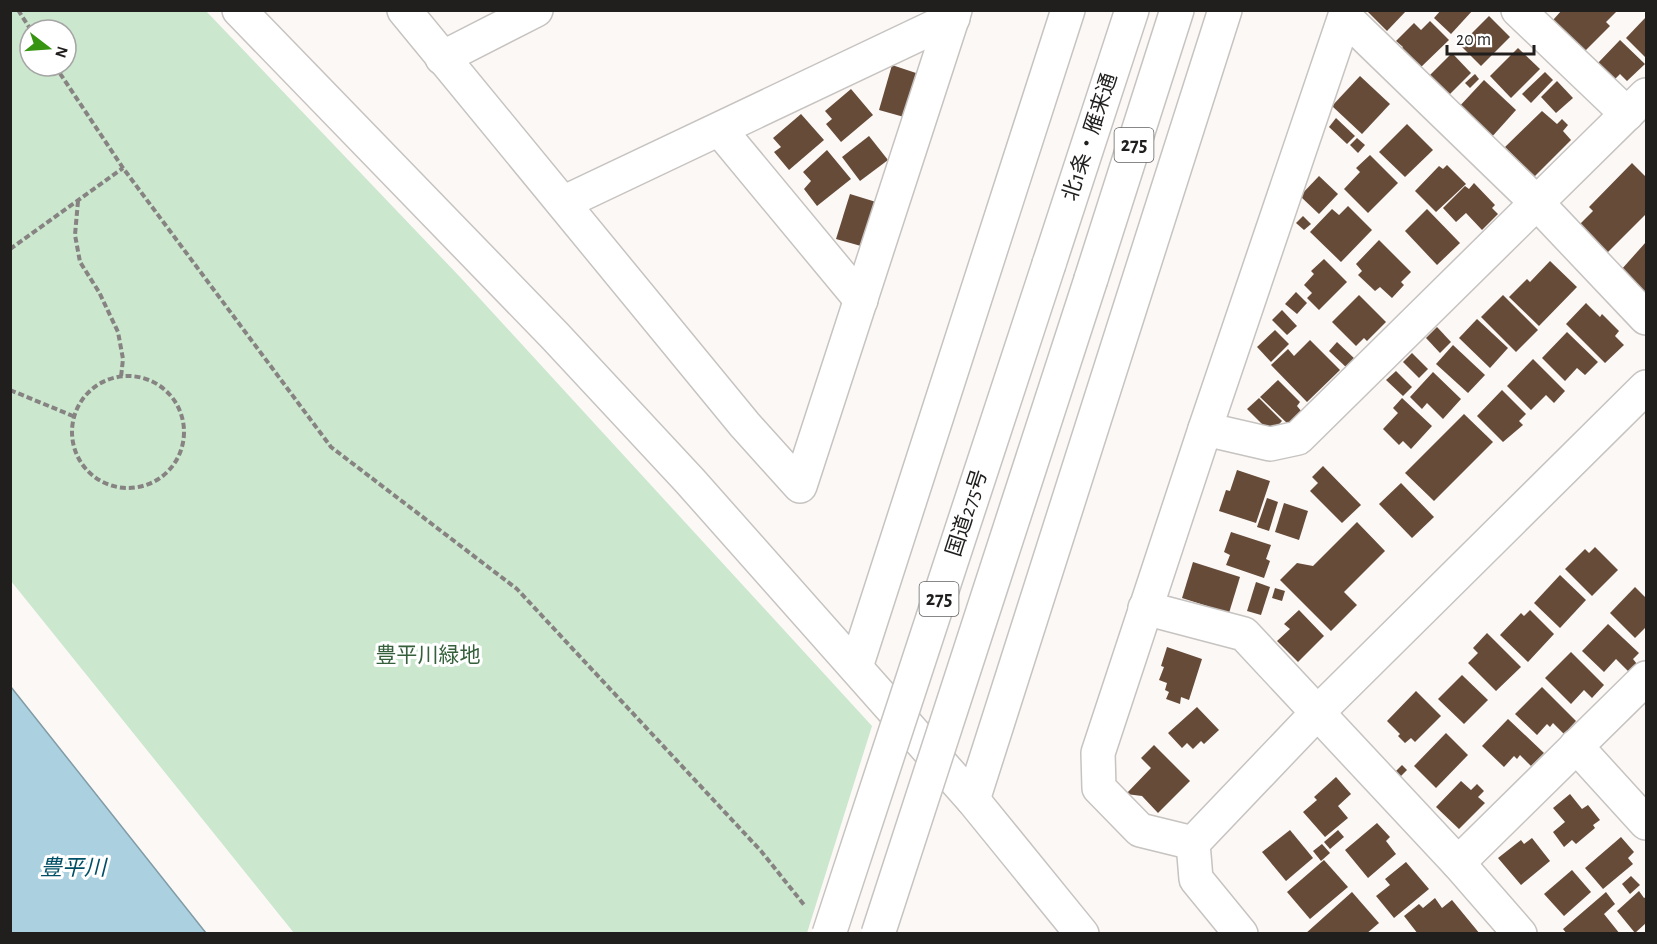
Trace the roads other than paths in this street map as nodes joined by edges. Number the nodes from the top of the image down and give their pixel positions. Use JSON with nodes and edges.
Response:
{"nodes":[{"id":1,"x":239,"y":10,"type":"edge"},
{"id":2,"x":404,"y":10,"type":"edge"},
{"id":3,"x":536,"y":10,"type":"edge"},
{"id":4,"x":1068,"y":10,"type":"edge"},
{"id":5,"x":1132,"y":10,"type":"edge"},
{"id":6,"x":1177,"y":10,"type":"edge"},
{"id":7,"x":1225,"y":10,"type":"edge"},
{"id":8,"x":1518,"y":10,"type":"edge"},
{"id":9,"x":954,"y":14,"type":"edge"},
{"id":10,"x":1346,"y":14,"type":"edge"},
{"id":11,"x":442,"y":57,"type":"junction"},
{"id":12,"x":1637,"y":105,"type":"edge"},
{"id":13,"x":720,"y":130,"type":"junction"},
{"id":14,"x":563,"y":203,"type":"junction"},
{"id":15,"x":1538,"y":203,"type":"junction"},
{"id":16,"x":1049,"y":264,"type":"joint"},
{"id":17,"x":861,"y":300,"type":"junction"},
{"id":18,"x":1647,"y":318,"type":"edge"},
{"id":19,"x":1647,"y":387,"type":"edge"},
{"id":20,"x":1205,"y":429,"type":"junction"},
{"id":21,"x":1145,"y":608,"type":"junction"},
{"id":22,"x":856,"y":667,"type":"junction"},
{"id":23,"x":1647,"y":678,"type":"edge"},
{"id":24,"x":1318,"y":712,"type":"junction"},
{"id":25,"x":1576,"y":746,"type":"junction"},
{"id":26,"x":973,"y":800,"type":"junction"},
{"id":27,"x":1647,"y":822,"type":"edge"},
{"id":28,"x":1193,"y":843,"type":"junction"},
{"id":29,"x":1458,"y":863,"type":"junction"},
{"id":30,"x":819,"y":921,"type":"edge"},
{"id":31,"x":878,"y":933,"type":"edge"},
{"id":32,"x":1082,"y":933,"type":"edge"},
{"id":33,"x":1242,"y":933,"type":"edge"},
{"id":34,"x":1520,"y":933,"type":"edge"}],
"edges":[{"from":1,"to":22,"type":"main road"},
{"from":2,"to":11,"type":"main road"},
{"from":3,"to":11,"type":"main road"},
{"from":4,"to":22,"type":"main road"},
{"from":5,"to":16,"type":"main road","name":"北1条・雁来通","number":"275"},
{"from":6,"to":31,"type":"main road","name":"北1条・雁来通","number":"275","bridge":true},
{"from":7,"to":26,"type":"main road"},
{"from":8,"to":12,"type":"main road"},
{"from":9,"to":13,"type":"main road"},
{"from":9,"to":17,"type":"main road"},
{"from":10,"to":15,"type":"main road"},
{"from":10,"to":20,"type":"main road"},
{"from":11,"to":14,"type":"main road"},
{"from":12,"to":15,"type":"main road"},
{"from":13,"to":14,"type":"main road"},
{"from":13,"to":17,"type":"main road"},
{"from":14,"to":17,"type":"main road"},
{"from":15,"to":18,"type":"main road"},
{"from":15,"to":20,"type":"main road"},
{"from":16,"to":30,"type":"main road","name":"国道275号","number":"275","bridge":true},
{"from":19,"to":24,"type":"main road"},
{"from":20,"to":21,"type":"main road"},
{"from":21,"to":24,"type":"main road"},
{"from":21,"to":28,"type":"main road"},
{"from":22,"to":26,"type":"main road"},
{"from":23,"to":25,"type":"main road"},
{"from":24,"to":28,"type":"main road"},
{"from":24,"to":29,"type":"main road"},
{"from":25,"to":27,"type":"main road"},
{"from":25,"to":29,"type":"main road"},
{"from":26,"to":32,"type":"main road"},
{"from":28,"to":33,"type":"main road"},
{"from":29,"to":34,"type":"main road"}]}
